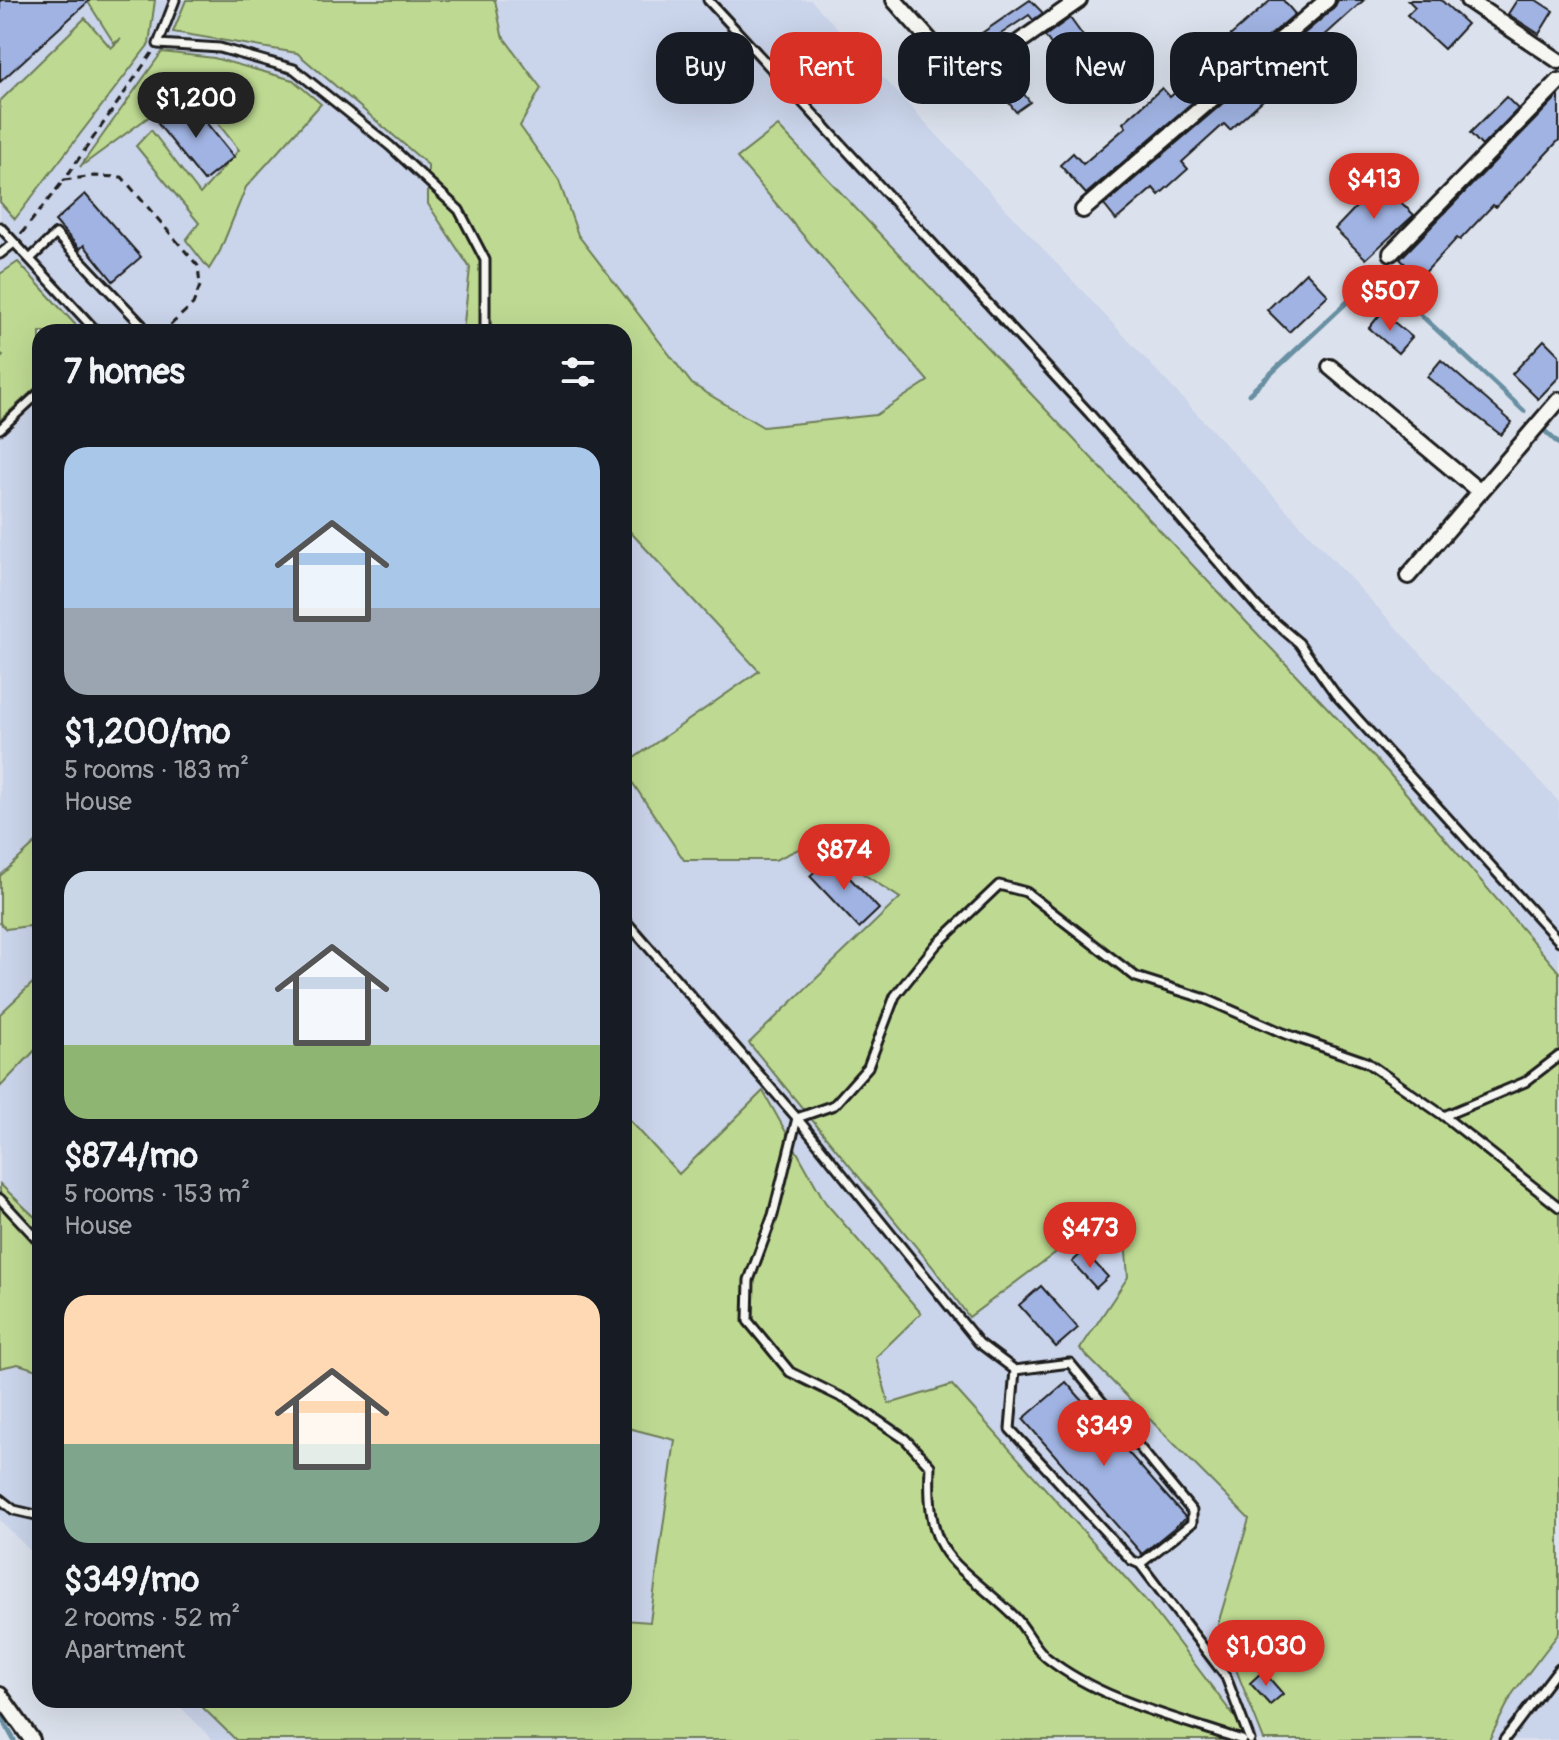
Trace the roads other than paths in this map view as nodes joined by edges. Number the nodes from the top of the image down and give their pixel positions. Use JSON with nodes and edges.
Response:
{"nodes":[{"id":1,"x":175,"y":0,"type":"edge"},
{"id":2,"x":708,"y":0,"type":"edge"},
{"id":3,"x":894,"y":0,"type":"edge"},
{"id":4,"x":1079,"y":0,"type":"edge"},
{"id":5,"x":1327,"y":0,"type":"edge"},
{"id":6,"x":1468,"y":0,"type":"edge"},
{"id":7,"x":1559,"y":61,"type":"edge"},
{"id":8,"x":1559,"y":81,"type":"edge"},
{"id":9,"x":1083,"y":210,"type":"dead end"},
{"id":10,"x":0,"y":227,"type":"edge"},
{"id":11,"x":14,"y":243,"type":"junction"},
{"id":12,"x":1391,"y":253,"type":"dead end"},
{"id":13,"x":0,"y":254,"type":"edge"},
{"id":14,"x":31,"y":258,"type":"junction"},
{"id":15,"x":90,"y":324,"type":"edge"},
{"id":16,"x":141,"y":324,"type":"edge"},
{"id":17,"x":485,"y":324,"type":"edge"},
{"id":18,"x":1330,"y":367,"type":"dead end"},
{"id":19,"x":32,"y":399,"type":"edge"},
{"id":20,"x":1559,"y":400,"type":"edge"},
{"id":21,"x":0,"y":429,"type":"edge"},
{"id":22,"x":1480,"y":492,"type":"junction"},
{"id":23,"x":1408,"y":576,"type":"dead end"},
{"id":24,"x":632,"y":928,"type":"edge"},
{"id":25,"x":1559,"y":941,"type":"edge"},
{"id":26,"x":1559,"y":1056,"type":"edge"},
{"id":27,"x":1444,"y":1116,"type":"junction"},
{"id":28,"x":797,"y":1118,"type":"junction"},
{"id":29,"x":0,"y":1199,"type":"edge"},
{"id":30,"x":1559,"y":1207,"type":"edge"},
{"id":31,"x":32,"y":1233,"type":"edge"},
{"id":32,"x":1015,"y":1370,"type":"junction"},
{"id":33,"x":0,"y":1499,"type":"edge"},
{"id":34,"x":32,"y":1514,"type":"edge"},
{"id":35,"x":1140,"y":1564,"type":"junction"},
{"id":36,"x":1559,"y":1668,"type":"edge"},
{"id":37,"x":0,"y":1695,"type":"edge"},
{"id":38,"x":32,"y":1740,"type":"edge"},
{"id":39,"x":1242,"y":1740,"type":"edge"},
{"id":40,"x":1250,"y":1740,"type":"edge"},
{"id":41,"x":1504,"y":1740,"type":"edge"}],
"edges":[{"from":1,"to":17,"type":"lane"},
{"from":2,"to":25,"type":"lane"},
{"from":3,"to":4,"type":"street"},
{"from":5,"to":9,"type":"street"},
{"from":6,"to":7,"type":"street"},
{"from":8,"to":12,"type":"street"},
{"from":10,"to":11,"type":"lane"},
{"from":11,"to":13,"type":"lane"},
{"from":11,"to":14,"type":"lane"},
{"from":14,"to":15,"type":"lane"},
{"from":14,"to":16,"type":"lane"},
{"from":18,"to":22,"type":"street"},
{"from":19,"to":21,"type":"lane"},
{"from":20,"to":22,"type":"street"},
{"from":22,"to":23,"type":"street"},
{"from":24,"to":28,"type":"lane"},
{"from":26,"to":27,"type":"lane"},
{"from":27,"to":28,"type":"lane"},
{"from":27,"to":30,"type":"lane"},
{"from":28,"to":32,"type":"lane"},
{"from":28,"to":39,"type":"lane"},
{"from":29,"to":31,"type":"lane"},
{"from":32,"to":35,"type":"lane"},
{"from":32,"to":35,"type":"lane"},
{"from":33,"to":34,"type":"lane"},
{"from":35,"to":40,"type":"lane"},
{"from":36,"to":41,"type":"lane"},
{"from":37,"to":38,"type":"street"}]}
